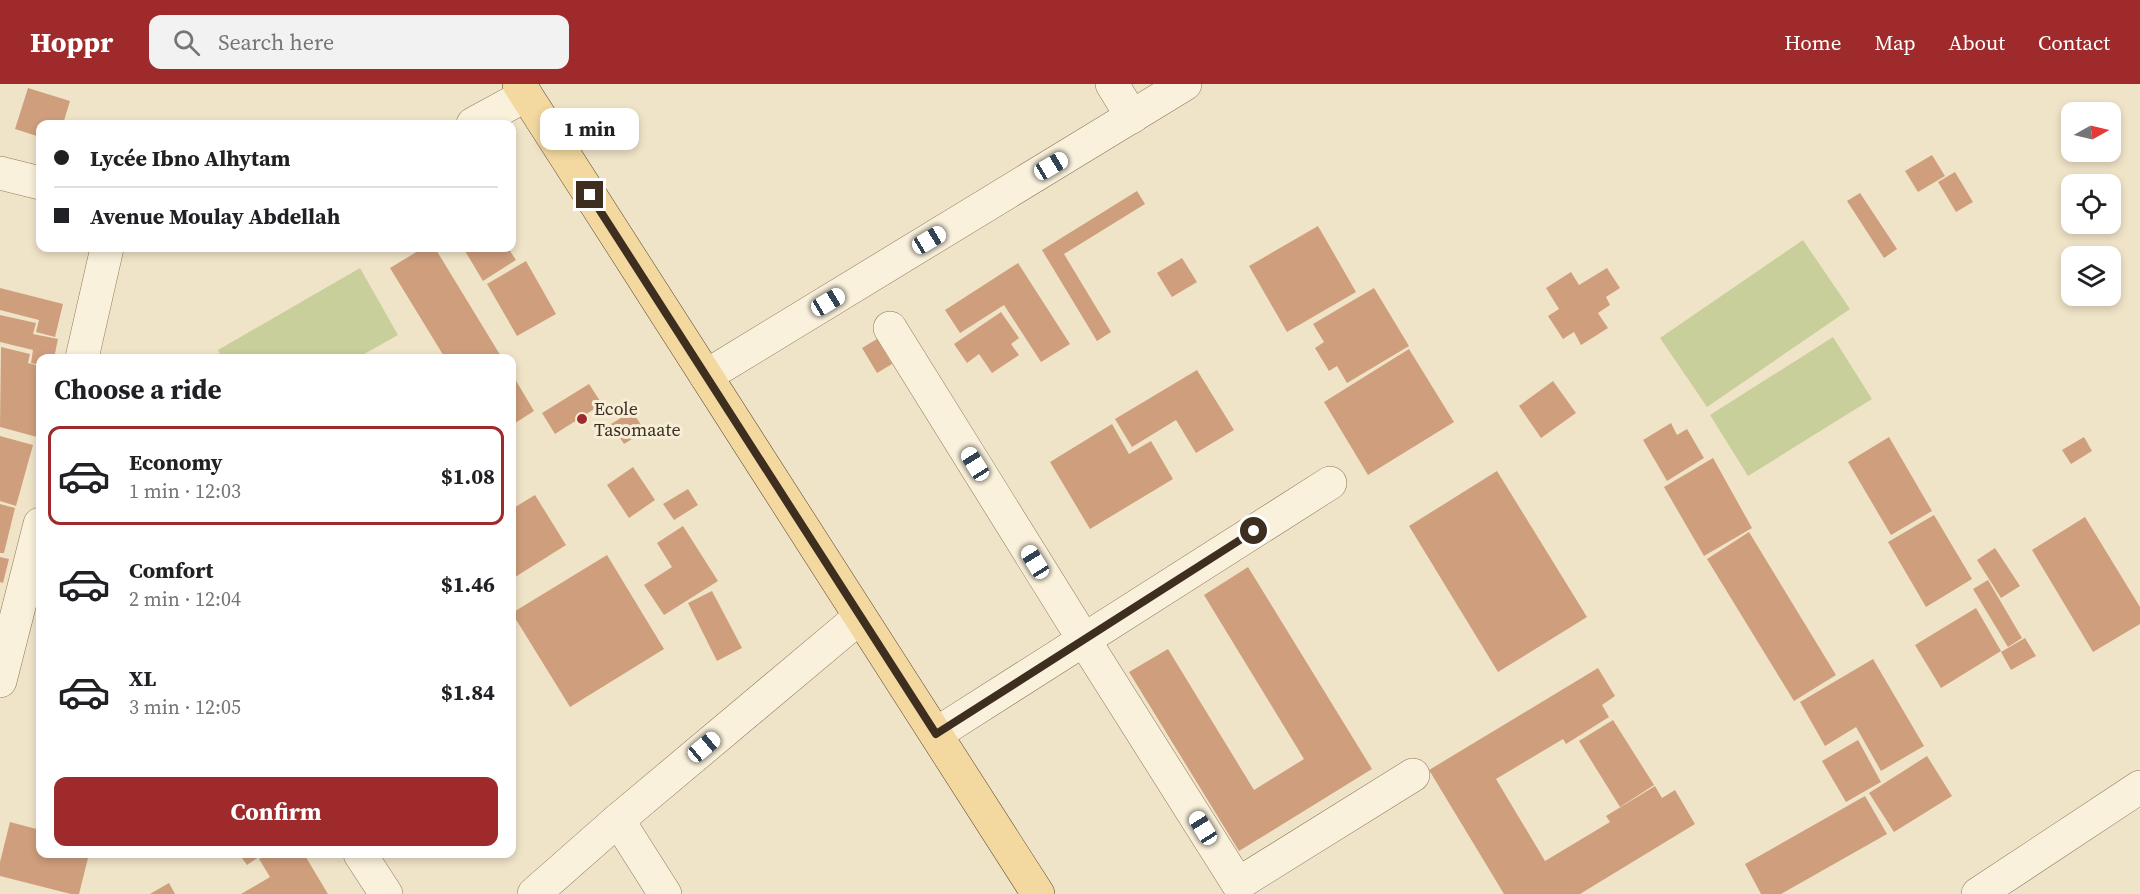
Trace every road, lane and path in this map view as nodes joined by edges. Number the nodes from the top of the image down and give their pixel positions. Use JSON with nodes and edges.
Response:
{"nodes":[{"id":1,"x":1112,"y":84,"type":"edge"},
{"id":2,"x":1185,"y":84,"type":"edge"},
{"id":3,"x":522,"y":89,"type":"edge"},
{"id":4,"x":1132,"y":117,"type":"junction"},
{"id":5,"x":479,"y":120,"type":"edge"},
{"id":6,"x":0,"y":173,"type":"edge"},
{"id":7,"x":36,"y":182,"type":"edge"},
{"id":8,"x":106,"y":252,"type":"edge"},
{"id":9,"x":890,"y":328,"type":"dead end"},
{"id":10,"x":83,"y":354,"type":"edge"},
{"id":11,"x":706,"y":376,"type":"junction"},
{"id":12,"x":1330,"y":483,"type":"dead end"},
{"id":13,"x":36,"y":540,"type":"edge"},
{"id":14,"x":860,"y":617,"type":"junction"},
{"id":15,"x":1084,"y":640,"type":"junction"},
{"id":16,"x":0,"y":681,"type":"edge"},
{"id":17,"x":936,"y":734,"type":"junction"},
{"id":18,"x":1413,"y":774,"type":"dead end"},
{"id":19,"x":2140,"y":788,"type":"edge"},
{"id":20,"x":618,"y":820,"type":"junction"},
{"id":21,"x":363,"y":858,"type":"edge"},
{"id":22,"x":386,"y":894,"type":"edge"},
{"id":23,"x":534,"y":894,"type":"edge"},
{"id":24,"x":665,"y":894,"type":"edge"},
{"id":25,"x":1038,"y":894,"type":"edge"},
{"id":26,"x":1977,"y":894,"type":"edge"}],
"edges":[{"from":1,"to":4,"type":"street"},
{"from":2,"to":4,"type":"street"},
{"from":3,"to":5,"type":"street"},
{"from":3,"to":11,"type":"main road"},
{"from":4,"to":11,"type":"street"},
{"from":6,"to":7,"type":"street"},
{"from":8,"to":10,"type":"street"},
{"from":9,"to":15,"type":"street"},
{"from":11,"to":14,"type":"main road"},
{"from":12,"to":15,"type":"street"},
{"from":13,"to":16,"type":"street"},
{"from":14,"to":17,"type":"main road"},
{"from":14,"to":20,"type":"street"},
{"from":15,"to":17,"type":"street"},
{"from":15,"to":18,"type":"street"},
{"from":17,"to":25,"type":"main road"},
{"from":19,"to":26,"type":"street"},
{"from":20,"to":23,"type":"street"},
{"from":20,"to":24,"type":"street"},
{"from":21,"to":22,"type":"street"}]}
